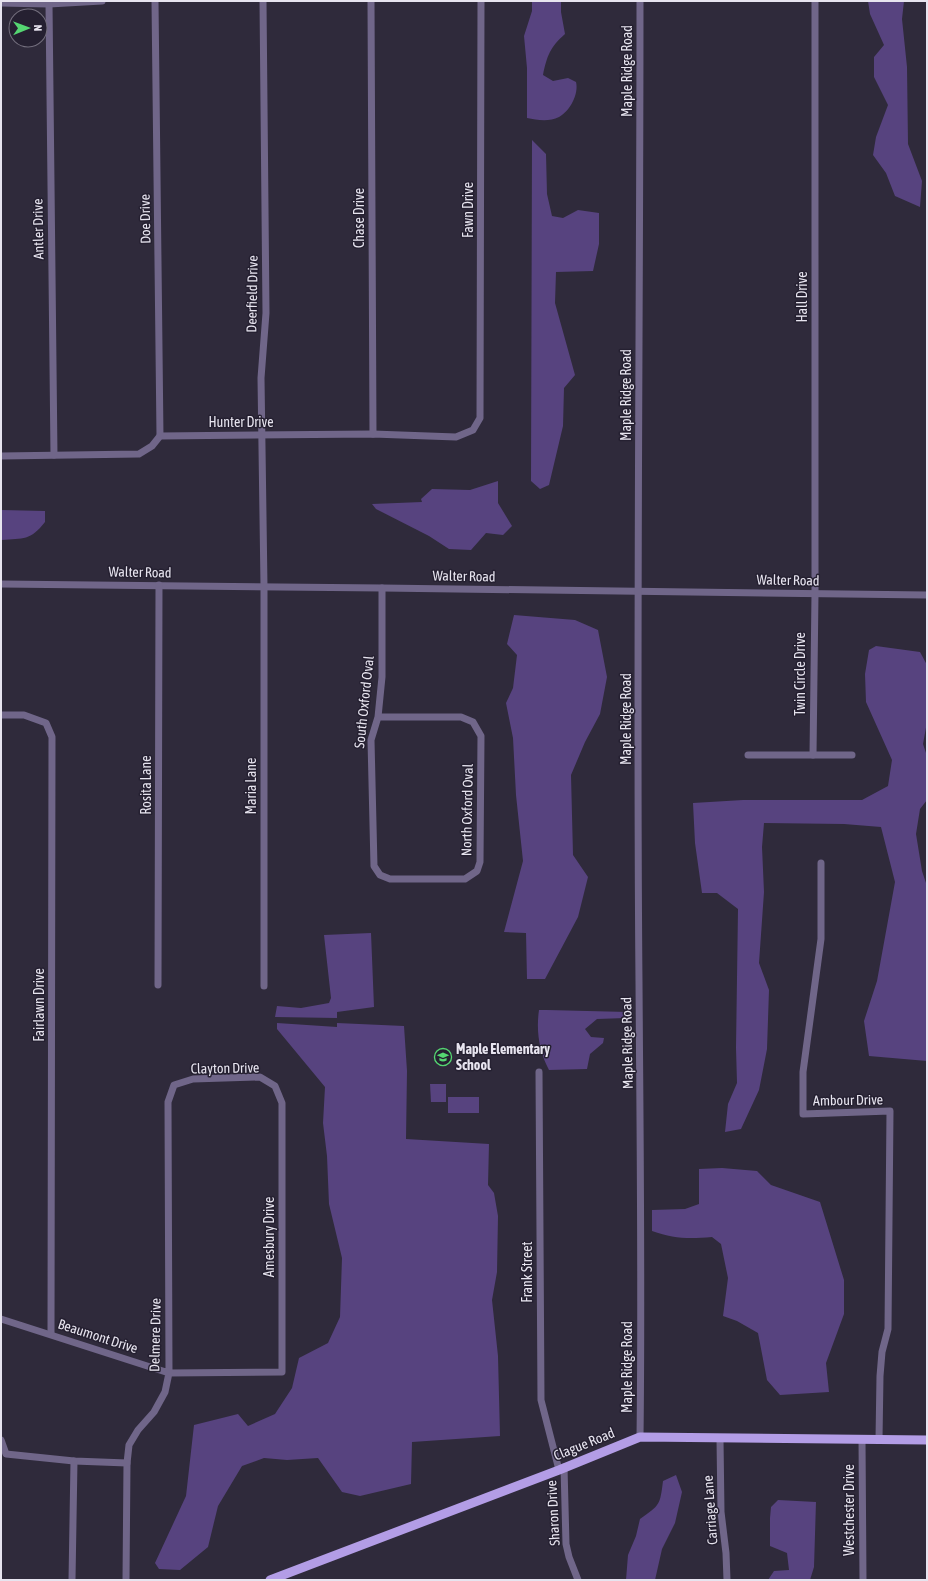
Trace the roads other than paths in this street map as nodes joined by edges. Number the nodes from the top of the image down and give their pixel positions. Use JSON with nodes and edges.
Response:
{"nodes":[{"id":1,"x":102,"y":1,"type":"edge"},
{"id":2,"x":155,"y":1,"type":"edge"},
{"id":3,"x":263,"y":1,"type":"edge"},
{"id":4,"x":371,"y":1,"type":"edge"},
{"id":5,"x":481,"y":1,"type":"edge"},
{"id":6,"x":640,"y":1,"type":"edge"},
{"id":7,"x":815,"y":1,"type":"edge"},
{"id":8,"x":1,"y":3,"type":"edge"},
{"id":9,"x":48,"y":4,"type":"junction"},
{"id":10,"x":480,"y":418,"type":"joint"},
{"id":11,"x":373,"y":434,"type":"junction"},
{"id":12,"x":262,"y":435,"type":"junction"},
{"id":13,"x":160,"y":436,"type":"junction"},
{"id":14,"x":54,"y":455,"type":"junction"},
{"id":15,"x":1,"y":456,"type":"edge"},
{"id":16,"x":1,"y":584,"type":"edge"},
{"id":17,"x":159,"y":585,"type":"junction"},
{"id":18,"x":264,"y":586,"type":"junction"},
{"id":19,"x":382,"y":588,"type":"junction"},
{"id":20,"x":639,"y":592,"type":"junction"},
{"id":21,"x":815,"y":594,"type":"junction"},
{"id":22,"x":927,"y":596,"type":"edge"},
{"id":23,"x":1,"y":715,"type":"edge"},
{"id":24,"x":378,"y":717,"type":"junction"},
{"id":25,"x":748,"y":755,"type":"dead end"},
{"id":26,"x":813,"y":756,"type":"junction"},
{"id":27,"x":852,"y":756,"type":"dead end"},
{"id":28,"x":821,"y":863,"type":"dead end"},
{"id":29,"x":465,"y":878,"type":"joint"},
{"id":30,"x":158,"y":985,"type":"dead end"},
{"id":31,"x":264,"y":986,"type":"dead end"},
{"id":32,"x":539,"y":1072,"type":"dead end"},
{"id":33,"x":168,"y":1102,"type":"joint"},
{"id":34,"x":282,"y":1102,"type":"joint"},
{"id":35,"x":1,"y":1319,"type":"edge"},
{"id":36,"x":51,"y":1334,"type":"junction"},
{"id":37,"x":282,"y":1372,"type":"joint"},
{"id":38,"x":169,"y":1373,"type":"junction"},
{"id":39,"x":640,"y":1437,"type":"junction"},
{"id":40,"x":720,"y":1439,"type":"junction"},
{"id":41,"x":862,"y":1439,"type":"junction"},
{"id":42,"x":879,"y":1439,"type":"junction"},
{"id":43,"x":1,"y":1440,"type":"edge"},
{"id":44,"x":927,"y":1440,"type":"edge"},
{"id":45,"x":74,"y":1461,"type":"junction"},
{"id":46,"x":127,"y":1463,"type":"junction"},
{"id":47,"x":561,"y":1468,"type":"junction"},
{"id":48,"x":72,"y":1580,"type":"edge"},
{"id":49,"x":126,"y":1580,"type":"edge"},
{"id":50,"x":270,"y":1580,"type":"edge"},
{"id":51,"x":578,"y":1580,"type":"edge"},
{"id":52,"x":727,"y":1580,"type":"edge"},
{"id":53,"x":862,"y":1580,"type":"edge"}],
"edges":[{"from":1,"to":9,"type":"street"},
{"from":2,"to":13,"type":"street","name":"Doe Drive"},
{"from":3,"to":12,"type":"street","name":"Deerfield Drive"},
{"from":4,"to":11,"type":"street","name":"Chase Drive"},
{"from":5,"to":10,"type":"street","name":"Fawn Drive"},
{"from":6,"to":20,"type":"street","name":"Maple Ridge Road"},
{"from":7,"to":21,"type":"street","name":"Hall Drive"},
{"from":8,"to":9,"type":"street"},
{"from":9,"to":14,"type":"street","name":"Antler Drive"},
{"from":10,"to":11,"type":"street","name":"Hunter Drive"},
{"from":11,"to":12,"type":"street","name":"Hunter Drive"},
{"from":12,"to":13,"type":"street","name":"Hunter Drive"},
{"from":12,"to":18,"type":"street","name":"Deerfield Drive"},
{"from":13,"to":14,"type":"street"},
{"from":14,"to":15,"type":"street"},
{"from":16,"to":17,"type":"street","name":"Walter Road"},
{"from":17,"to":18,"type":"street","name":"Walter Road"},
{"from":17,"to":30,"type":"street","name":"Rosita Lane"},
{"from":18,"to":19,"type":"street","name":"Walter Road"},
{"from":18,"to":31,"type":"street","name":"Maria Lane"},
{"from":19,"to":20,"type":"street","name":"Walter Road"},
{"from":19,"to":24,"type":"street","name":"South Oxford Oval"},
{"from":20,"to":21,"type":"street","name":"Walter Road"},
{"from":20,"to":39,"type":"street","name":"Maple Ridge Road"},
{"from":21,"to":22,"type":"street","name":"Walter Road"},
{"from":21,"to":26,"type":"street","name":"Twin Circle Drive"},
{"from":23,"to":36,"type":"street","name":"Fairlawn Drive"},
{"from":24,"to":29,"type":"street","name":"South Oxford Oval"},
{"from":24,"to":29,"type":"street","name":"North Oxford Oval"},
{"from":25,"to":26,"type":"street"},
{"from":26,"to":27,"type":"street"},
{"from":28,"to":42,"type":"street","name":"Ambour Drive"},
{"from":32,"to":47,"type":"street","name":"Frank Street"},
{"from":33,"to":34,"type":"street","name":"Clayton Drive"},
{"from":33,"to":38,"type":"street","name":"Delmere Drive"},
{"from":34,"to":37,"type":"street","name":"Amesbury Drive"},
{"from":35,"to":36,"type":"street","name":"Beaumont Drive"},
{"from":36,"to":38,"type":"street","name":"Beaumont Drive"},
{"from":37,"to":38,"type":"street","name":"Beaumont Drive"},
{"from":38,"to":46,"type":"street","name":"Delmere Drive"},
{"from":39,"to":40,"type":"main road","name":"Clague Road"},
{"from":39,"to":47,"type":"main road","name":"Clague Road"},
{"from":40,"to":41,"type":"main road","name":"Clague Road"},
{"from":40,"to":52,"type":"street","name":"Carriage Lane"},
{"from":41,"to":42,"type":"main road","name":"Clague Road"},
{"from":41,"to":53,"type":"street","name":"Westchester Drive"},
{"from":42,"to":44,"type":"main road","name":"Clague Road"},
{"from":43,"to":45,"type":"street"},
{"from":45,"to":46,"type":"street"},
{"from":45,"to":48,"type":"street"},
{"from":46,"to":49,"type":"street","name":"Delmere Drive"},
{"from":47,"to":50,"type":"main road","name":"Clague Road"},
{"from":47,"to":51,"type":"street","name":"Sharon Drive"}]}
